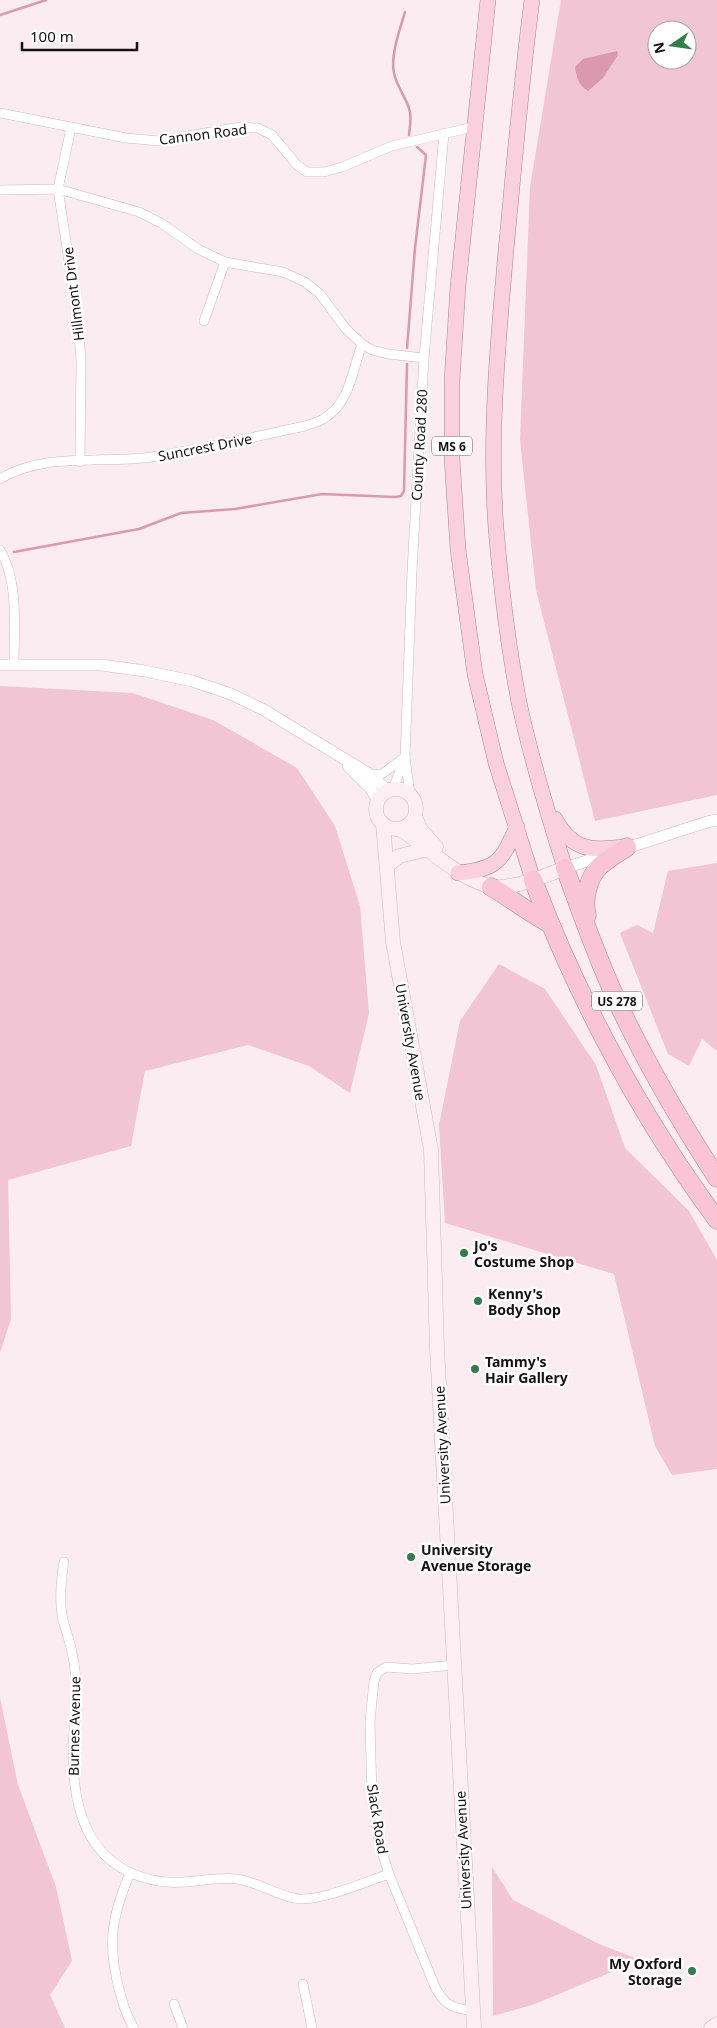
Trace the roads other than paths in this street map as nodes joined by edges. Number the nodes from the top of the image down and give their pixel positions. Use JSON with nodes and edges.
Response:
{"nodes":[{"id":1,"x":487,"y":2,"type":"edge"},
{"id":2,"x":531,"y":5,"type":"edge"},
{"id":3,"x":0,"y":113,"type":"edge"},
{"id":4,"x":473,"y":127,"type":"junction"},
{"id":5,"x":72,"y":128,"type":"junction"},
{"id":6,"x":444,"y":134,"type":"junction"},
{"id":7,"x":58,"y":189,"type":"junction"},
{"id":8,"x":0,"y":190,"type":"edge"},
{"id":9,"x":226,"y":262,"type":"junction"},
{"id":10,"x":204,"y":321,"type":"dead end"},
{"id":11,"x":362,"y":344,"type":"junction"},
{"id":12,"x":424,"y":358,"type":"junction"},
{"id":13,"x":80,"y":462,"type":"junction"},
{"id":14,"x":0,"y":479,"type":"edge"},
{"id":15,"x":0,"y":550,"type":"edge"},
{"id":16,"x":14,"y":664,"type":"junction"},
{"id":17,"x":0,"y":665,"type":"edge"},
{"id":18,"x":340,"y":757,"type":"junction"},
{"id":19,"x":405,"y":757,"type":"junction"},
{"id":20,"x":371,"y":775,"type":"junction"},
{"id":21,"x":387,"y":793,"type":"junction"},
{"id":22,"x":410,"y":794,"type":"junction"},
{"id":23,"x":543,"y":797,"type":"junction"},
{"id":24,"x":415,"y":817,"type":"junction"},
{"id":25,"x":717,"y":820,"type":"edge"},
{"id":26,"x":393,"y":827,"type":"junction"},
{"id":27,"x":516,"y":827,"type":"junction"},
{"id":28,"x":627,"y":847,"type":"junction"},
{"id":29,"x":428,"y":849,"type":"junction"},
{"id":30,"x":444,"y":861,"type":"junction"},
{"id":31,"x":387,"y":866,"type":"junction"},
{"id":32,"x":565,"y":868,"type":"junction"},
{"id":33,"x":458,"y":873,"type":"junction"},
{"id":34,"x":533,"y":880,"type":"junction"},
{"id":35,"x":491,"y":887,"type":"junction"},
{"id":36,"x":550,"y":924,"type":"junction"},
{"id":37,"x":599,"y":957,"type":"junction"},
{"id":38,"x":717,"y":1178,"type":"edge"},
{"id":39,"x":717,"y":1220,"type":"edge"},
{"id":40,"x":64,"y":1562,"type":"dead end"},
{"id":41,"x":454,"y":1665,"type":"junction"},
{"id":42,"x":130,"y":1873,"type":"junction"},
{"id":43,"x":389,"y":1874,"type":"junction"},
{"id":44,"x":303,"y":1984,"type":"dead end"},
{"id":45,"x":174,"y":2004,"type":"dead end"},
{"id":46,"x":473,"y":2011,"type":"junction"},
{"id":47,"x":717,"y":2024,"type":"edge"},
{"id":48,"x":134,"y":2028,"type":"edge"},
{"id":49,"x":183,"y":2028,"type":"edge"},
{"id":50,"x":312,"y":2028,"type":"edge"},
{"id":51,"x":474,"y":2028,"type":"edge"},
{"id":52,"x":711,"y":2028,"type":"edge"}],
"edges":[{"from":1,"to":4,"type":"highway","number":"MS 6"},
{"from":2,"to":23,"type":"highway"},
{"from":3,"to":5,"type":"street","name":"Cannon Road"},
{"from":4,"to":6,"type":"street","name":"Cannon Road"},
{"from":4,"to":27,"type":"highway","number":"MS 6"},
{"from":5,"to":6,"type":"street","name":"Cannon Road"},
{"from":5,"to":7,"type":"street","name":"Hillmont Drive"},
{"from":6,"to":12,"type":"street","name":"County Road 280"},
{"from":7,"to":8,"type":"street"},
{"from":7,"to":9,"type":"street"},
{"from":7,"to":13,"type":"street","name":"Hillmont Drive"},
{"from":9,"to":10,"type":"street"},
{"from":9,"to":11,"type":"street"},
{"from":11,"to":12,"type":"street"},
{"from":11,"to":13,"type":"street","name":"Suncrest Drive"},
{"from":12,"to":19,"type":"street","name":"County Road 280"},
{"from":13,"to":14,"type":"street","name":"Suncrest Drive"},
{"from":15,"to":16,"type":"street"},
{"from":16,"to":17,"type":"street"},
{"from":16,"to":18,"type":"street"},
{"from":18,"to":20,"type":"street"},
{"from":18,"to":21,"type":"street"},
{"from":19,"to":20,"type":"street"},
{"from":19,"to":21,"type":"street"},
{"from":19,"to":22,"type":"street"},
{"from":20,"to":21,"type":"street"},
{"from":21,"to":22,"type":"main road"},
{"from":21,"to":26,"type":"main road"},
{"from":22,"to":24,"type":"main road"},
{"from":23,"to":28,"type":"highway"},
{"from":23,"to":32,"type":"highway"},
{"from":24,"to":26,"type":"main road"},
{"from":24,"to":30,"type":"main road"},
{"from":25,"to":28,"type":"street"},
{"from":26,"to":29,"type":"main road"},
{"from":26,"to":31,"type":"main road","name":"University Avenue"},
{"from":27,"to":33,"type":"highway"},
{"from":27,"to":34,"type":"highway","number":"MS 6"},
{"from":28,"to":32,"type":"street"},
{"from":28,"to":37,"type":"highway"},
{"from":29,"to":30,"type":"main road"},
{"from":29,"to":31,"type":"main road"},
{"from":30,"to":33,"type":"main road"},
{"from":31,"to":41,"type":"main road","name":"University Avenue"},
{"from":32,"to":34,"type":"main road"},
{"from":32,"to":37,"type":"highway","number":"US 278"},
{"from":33,"to":35,"type":"main road"},
{"from":34,"to":35,"type":"main road"},
{"from":34,"to":36,"type":"highway","number":"US 278"},
{"from":35,"to":36,"type":"highway"},
{"from":36,"to":39,"type":"highway","number":"US 278"},
{"from":37,"to":38,"type":"highway","number":"US 278"},
{"from":40,"to":42,"type":"street","name":"Burnes Avenue"},
{"from":41,"to":43,"type":"street","name":"Slack Road"},
{"from":41,"to":46,"type":"main road","name":"University Avenue"},
{"from":42,"to":43,"type":"street","name":"Burnes Avenue"},
{"from":42,"to":48,"type":"street"},
{"from":43,"to":46,"type":"street","name":"Slack Road"},
{"from":44,"to":50,"type":"street"},
{"from":45,"to":49,"type":"street"},
{"from":46,"to":51,"type":"main road","name":"University Avenue"},
{"from":47,"to":52,"type":"main road"}]}
